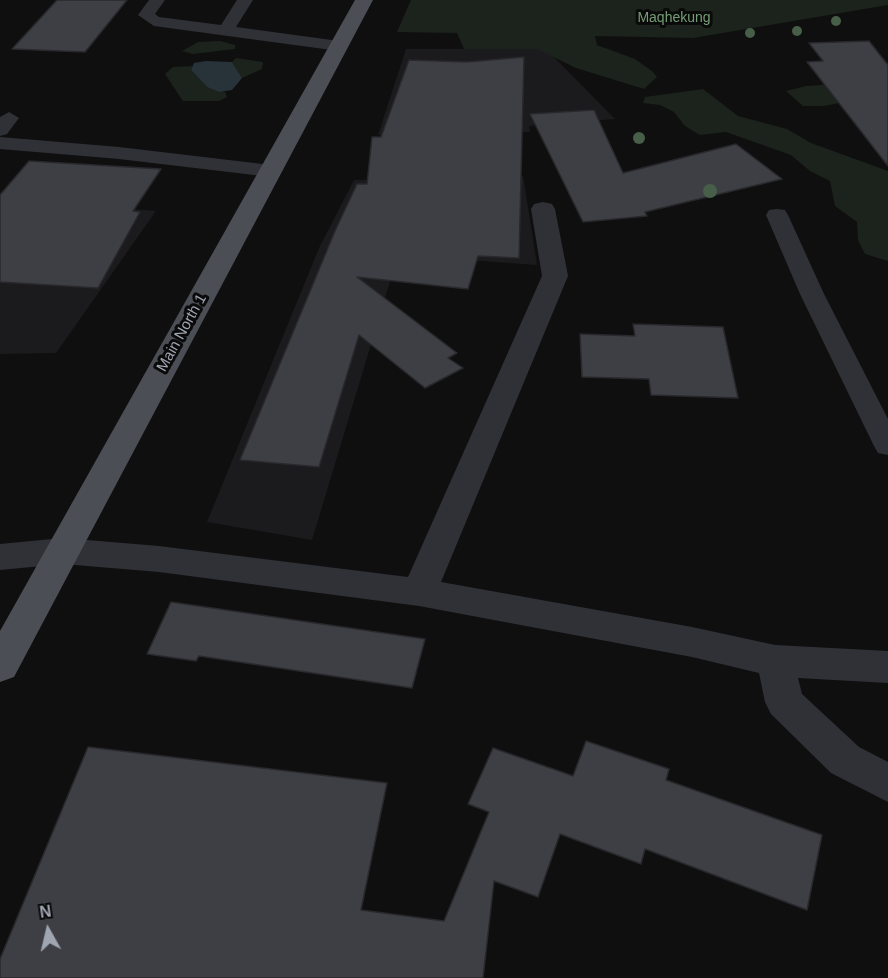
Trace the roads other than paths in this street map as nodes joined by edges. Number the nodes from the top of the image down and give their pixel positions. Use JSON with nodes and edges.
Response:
{"nodes":[{"id":1,"x":157,"y":0,"type":"edge"},
{"id":2,"x":245,"y":0,"type":"edge"},
{"id":3,"x":363,"y":0,"type":"edge"},
{"id":4,"x":225,"y":31,"type":"junction"},
{"id":5,"x":339,"y":46,"type":"junction"},
{"id":6,"x":0,"y":143,"type":"edge"},
{"id":7,"x":272,"y":171,"type":"junction"},
{"id":8,"x":543,"y":209,"type":"dead end"},
{"id":9,"x":777,"y":215,"type":"dead end"},
{"id":10,"x":888,"y":446,"type":"edge"},
{"id":11,"x":63,"y":551,"type":"junction"},
{"id":12,"x":0,"y":556,"type":"edge"},
{"id":13,"x":419,"y":592,"type":"junction"},
{"id":14,"x":775,"y":661,"type":"junction"},
{"id":15,"x":0,"y":666,"type":"edge"},
{"id":16,"x":888,"y":667,"type":"edge"},
{"id":17,"x":888,"y":783,"type":"edge"}],
"edges":[{"from":1,"to":4,"type":"lane"},
{"from":2,"to":4,"type":"lane"},
{"from":3,"to":5,"type":"main road","name":"Main North 1"},
{"from":4,"to":5,"type":"lane"},
{"from":5,"to":7,"type":"main road","name":"Main North 1"},
{"from":6,"to":7,"type":"lane"},
{"from":7,"to":11,"type":"main road","name":"Main North 1"},
{"from":8,"to":13,"type":"street"},
{"from":9,"to":10,"type":"lane"},
{"from":11,"to":12,"type":"street"},
{"from":11,"to":13,"type":"street"},
{"from":11,"to":15,"type":"main road","name":"Main North 1"},
{"from":13,"to":14,"type":"street"},
{"from":14,"to":16,"type":"street"},
{"from":14,"to":17,"type":"street"}]}
